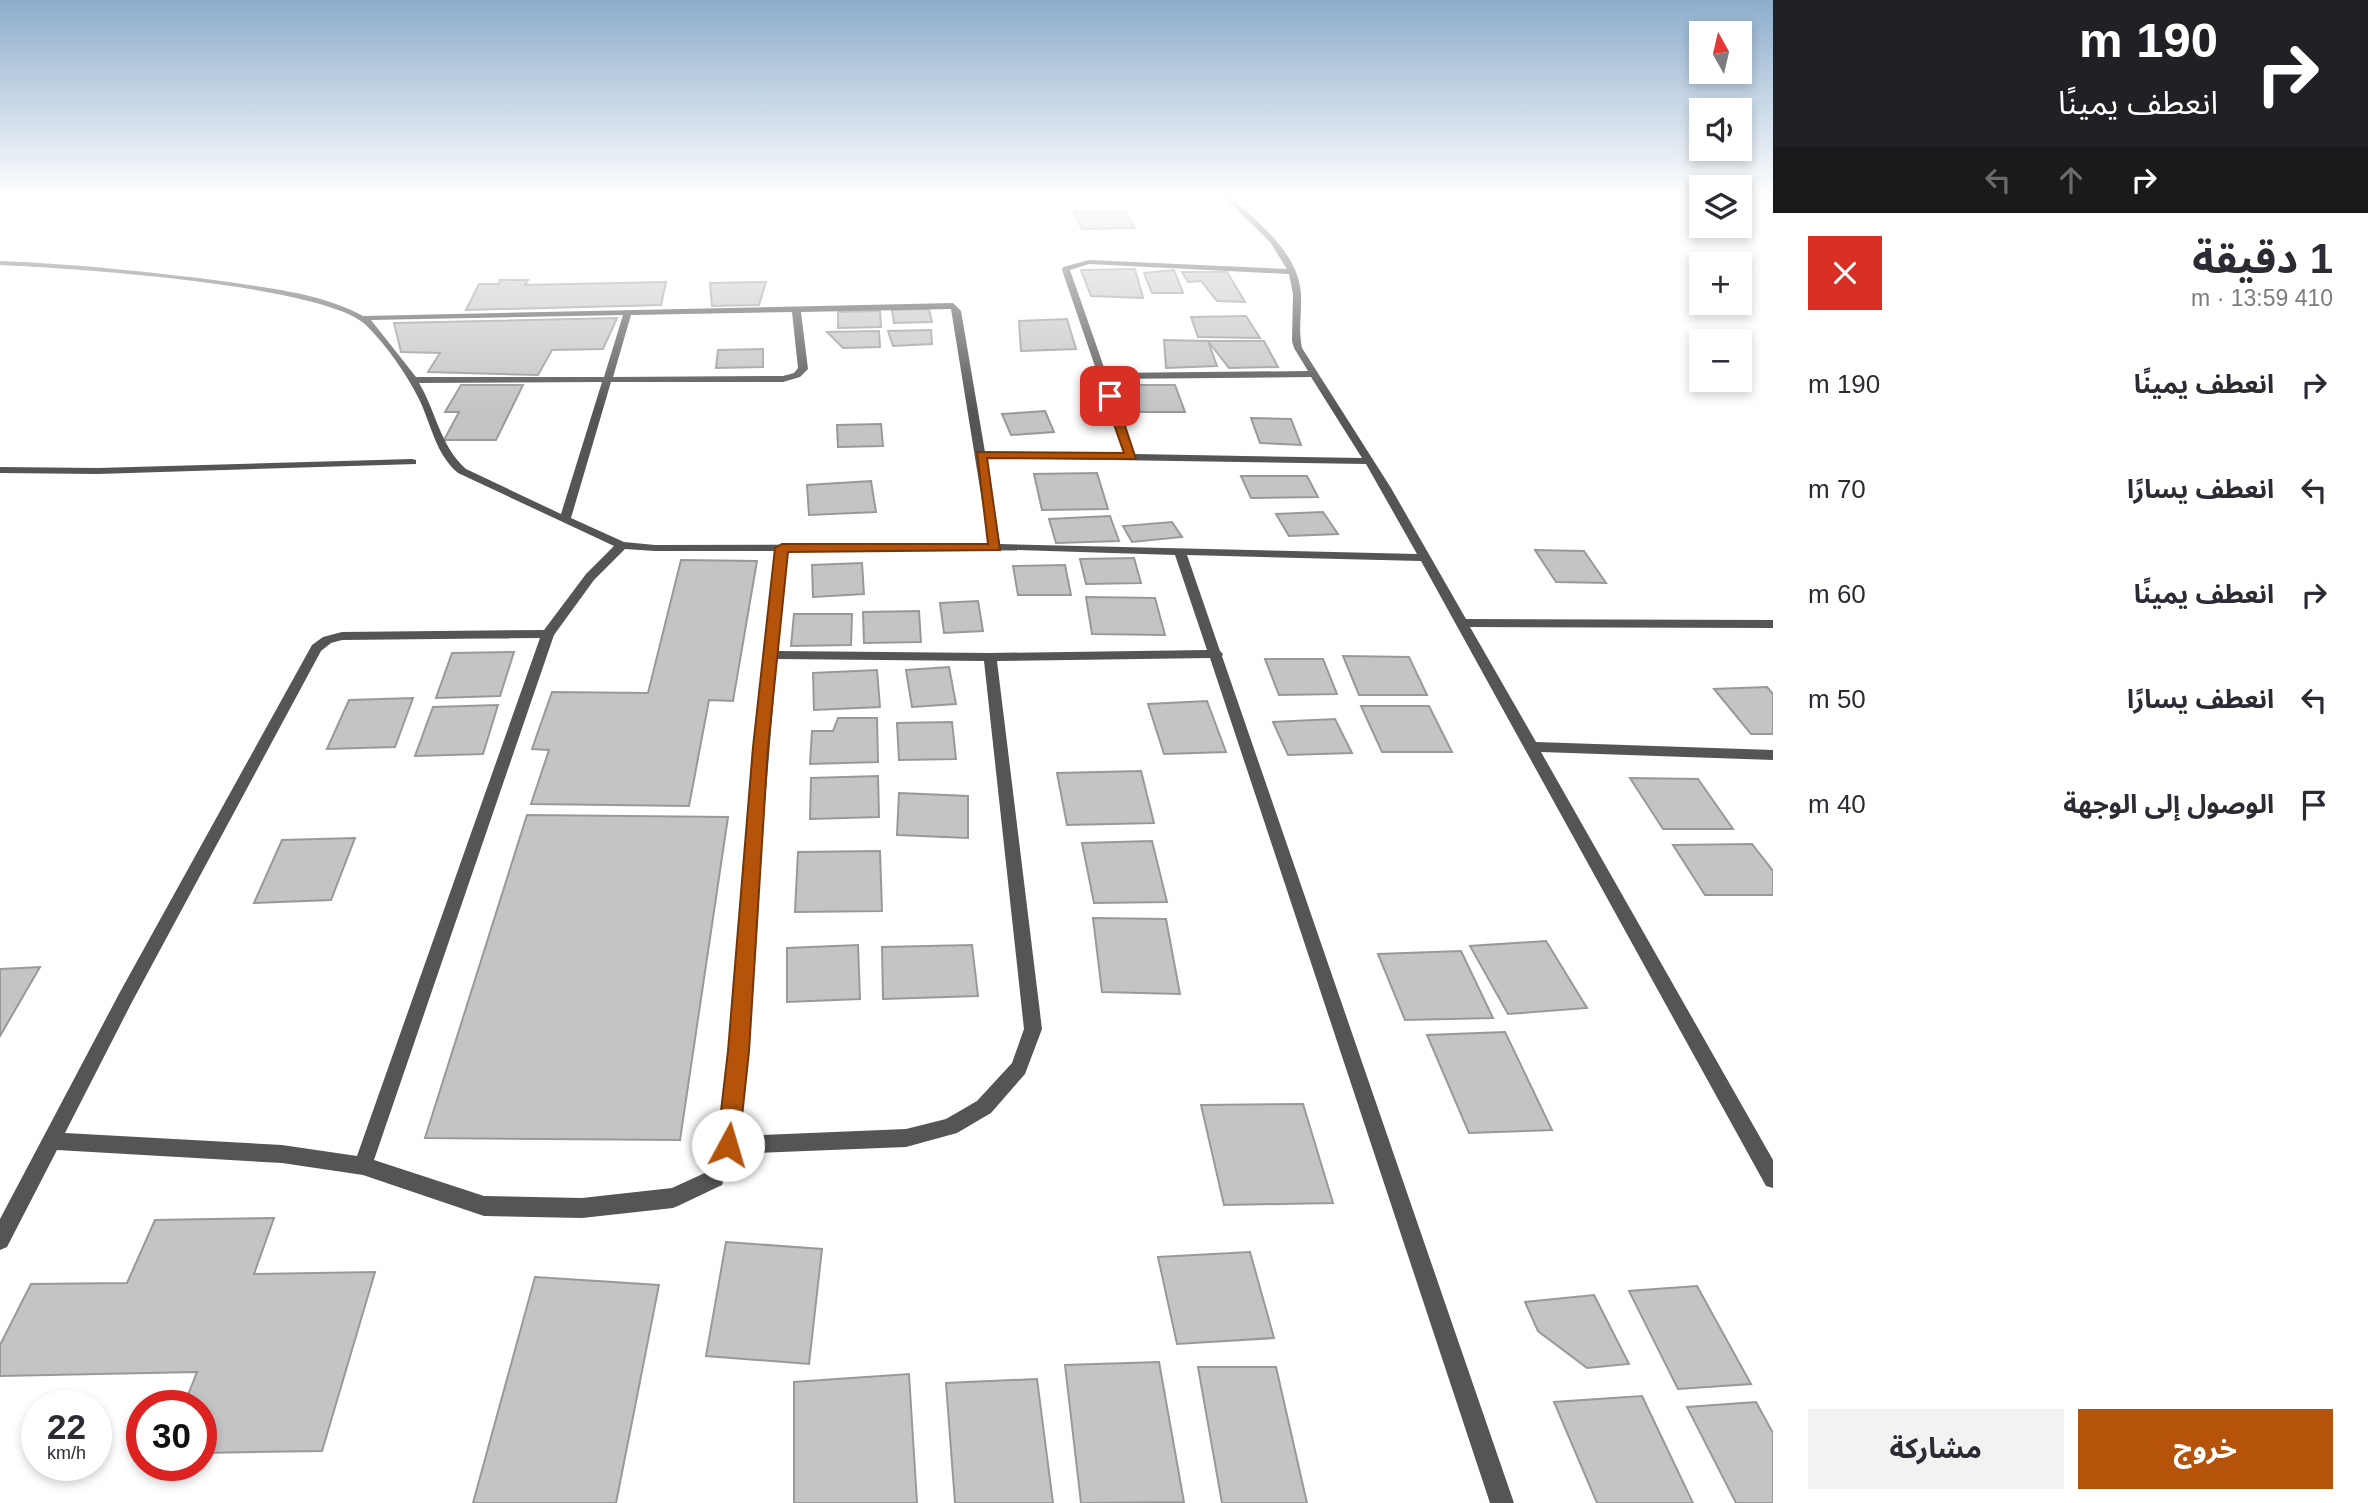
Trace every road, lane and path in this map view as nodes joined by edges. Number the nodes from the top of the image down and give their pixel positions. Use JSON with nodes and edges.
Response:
{"nodes":[{"id":1,"x":94,"y":268,"type":"edge"},
{"id":2,"x":1068,"y":268,"type":"edge"},
{"id":3,"x":1226,"y":268,"type":"edge"},
{"id":4,"x":1290,"y":268,"type":"edge"},
{"id":5,"x":1292,"y":272,"type":"junction"},
{"id":6,"x":796,"y":309,"type":"junction"},
{"id":7,"x":628,"y":312,"type":"junction"},
{"id":8,"x":364,"y":318,"type":"junction"},
{"id":9,"x":1315,"y":374,"type":"junction"},
{"id":10,"x":1103,"y":376,"type":"junction"},
{"id":11,"x":607,"y":379,"type":"junction"},
{"id":12,"x":414,"y":380,"type":"junction"},
{"id":13,"x":981,"y":454,"type":"junction"},
{"id":14,"x":1131,"y":457,"type":"junction"},
{"id":15,"x":1369,"y":461,"type":"junction"},
{"id":16,"x":412,"y":462,"type":"dead end"},
{"id":17,"x":0,"y":470,"type":"edge"},
{"id":18,"x":565,"y":520,"type":"junction"},
{"id":19,"x":622,"y":545,"type":"junction"},
{"id":20,"x":995,"y":547,"type":"junction"},
{"id":21,"x":782,"y":548,"type":"junction"},
{"id":22,"x":1180,"y":552,"type":"junction"},
{"id":23,"x":1426,"y":558,"type":"junction"},
{"id":24,"x":1462,"y":623,"type":"junction"},
{"id":25,"x":1773,"y":624,"type":"edge"},
{"id":26,"x":548,"y":634,"type":"junction"},
{"id":27,"x":1217,"y":654,"type":"junction"},
{"id":28,"x":770,"y":655,"type":"junction"},
{"id":29,"x":990,"y":657,"type":"junction"},
{"id":30,"x":1531,"y":747,"type":"junction"},
{"id":31,"x":1773,"y":755,"type":"edge"},
{"id":32,"x":53,"y":1140,"type":"junction"},
{"id":33,"x":728,"y":1145,"type":"junction"},
{"id":34,"x":363,"y":1166,"type":"junction"},
{"id":35,"x":1773,"y":1179,"type":"edge"},
{"id":36,"x":0,"y":1240,"type":"edge"},
{"id":37,"x":1502,"y":1503,"type":"edge"}],
"edges":[{"from":1,"to":8,"type":"street"},
{"from":2,"to":10,"type":"street"},
{"from":3,"to":5,"type":"street"},
{"from":4,"to":5,"type":"street"},
{"from":5,"to":9,"type":"street"},
{"from":6,"to":7,"type":"street"},
{"from":6,"to":11,"type":"street"},
{"from":6,"to":13,"type":"street"},
{"from":7,"to":8,"type":"street"},
{"from":7,"to":11,"type":"street"},
{"from":8,"to":12,"type":"street"},
{"from":9,"to":10,"type":"street"},
{"from":9,"to":15,"type":"street"},
{"from":10,"to":14,"type":"street"},
{"from":11,"to":12,"type":"street"},
{"from":11,"to":18,"type":"street"},
{"from":12,"to":18,"type":"street"},
{"from":13,"to":14,"type":"street"},
{"from":13,"to":20,"type":"street"},
{"from":14,"to":15,"type":"street"},
{"from":15,"to":23,"type":"street"},
{"from":16,"to":17,"type":"street"},
{"from":18,"to":19,"type":"street"},
{"from":19,"to":21,"type":"street"},
{"from":19,"to":26,"type":"street"},
{"from":20,"to":21,"type":"street"},
{"from":20,"to":22,"type":"street"},
{"from":21,"to":28,"type":"street"},
{"from":22,"to":23,"type":"street"},
{"from":22,"to":27,"type":"street"},
{"from":23,"to":24,"type":"street"},
{"from":24,"to":25,"type":"street"},
{"from":24,"to":30,"type":"street"},
{"from":26,"to":32,"type":"street"},
{"from":26,"to":34,"type":"street"},
{"from":27,"to":29,"type":"street"},
{"from":27,"to":37,"type":"street"},
{"from":28,"to":29,"type":"street"},
{"from":28,"to":33,"type":"street"},
{"from":29,"to":33,"type":"street"},
{"from":30,"to":31,"type":"street"},
{"from":30,"to":35,"type":"street"},
{"from":32,"to":34,"type":"street"},
{"from":32,"to":36,"type":"street"},
{"from":33,"to":34,"type":"street"}]}
